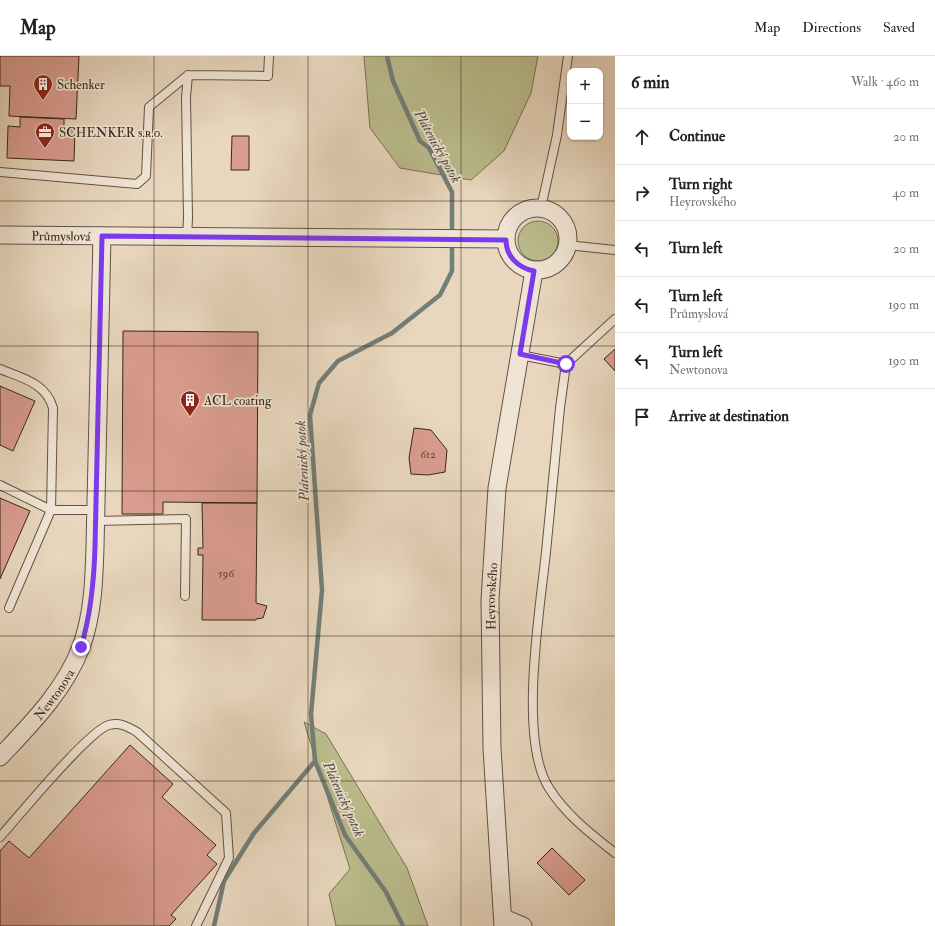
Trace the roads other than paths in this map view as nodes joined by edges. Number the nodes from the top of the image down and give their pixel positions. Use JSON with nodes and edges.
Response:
{"nodes":[{"id":1,"x":269,"y":56,"type":"edge"},
{"id":2,"x":568,"y":56,"type":"edge"},
{"id":3,"x":188,"y":75,"type":"junction"},
{"id":4,"x":0,"y":172,"type":"edge"},
{"id":5,"x":541,"y":208,"type":"junction"},
{"id":6,"x":0,"y":235,"type":"edge"},
{"id":7,"x":102,"y":236,"type":"junction"},
{"id":8,"x":187,"y":237,"type":"junction"},
{"id":9,"x":506,"y":240,"type":"junction"},
{"id":10,"x":567,"y":245,"type":"junction"},
{"id":11,"x":615,"y":250,"type":"edge"},
{"id":12,"x":534,"y":271,"type":"junction"},
{"id":13,"x":615,"y":319,"type":"edge"},
{"id":14,"x":520,"y":354,"type":"junction"},
{"id":15,"x":566,"y":364,"type":"junction"},
{"id":16,"x":0,"y":370,"type":"edge"},
{"id":17,"x":0,"y":485,"type":"edge"},
{"id":18,"x":51,"y":510,"type":"junction"},
{"id":19,"x":96,"y":516,"type":"junction"},
{"id":20,"x":185,"y":596,"type":"dead end"},
{"id":21,"x":9,"y":608,"type":"dead end"},
{"id":22,"x":0,"y":757,"type":"edge"},
{"id":23,"x":0,"y":837,"type":"edge"},
{"id":24,"x":615,"y":854,"type":"edge"},
{"id":25,"x":503,"y":922,"type":"edge"},
{"id":26,"x":196,"y":926,"type":"edge"},
{"id":27,"x":523,"y":926,"type":"edge"}],
"edges":[{"from":1,"to":3,"type":"lane"},
{"from":2,"to":5,"type":"lane"},
{"from":3,"to":4,"type":"lane"},
{"from":3,"to":8,"type":"lane"},
{"from":5,"to":9,"type":"street"},
{"from":5,"to":10,"type":"street"},
{"from":6,"to":7,"type":"street","name":"Průmyslová"},
{"from":7,"to":8,"type":"street","name":"Průmyslová"},
{"from":7,"to":19,"type":"street","name":"Newtonova"},
{"from":8,"to":9,"type":"street","name":"Průmyslová"},
{"from":9,"to":12,"type":"street"},
{"from":10,"to":11,"type":"lane"},
{"from":10,"to":12,"type":"street"},
{"from":12,"to":14,"type":"street","name":"Heyrovského"},
{"from":13,"to":15,"type":"lane"},
{"from":14,"to":15,"type":"lane"},
{"from":14,"to":25,"type":"street","name":"Heyrovského"},
{"from":15,"to":24,"type":"lane"},
{"from":16,"to":18,"type":"lane"},
{"from":17,"to":18,"type":"lane"},
{"from":18,"to":19,"type":"lane"},
{"from":18,"to":21,"type":"lane"},
{"from":19,"to":20,"type":"lane"},
{"from":19,"to":22,"type":"street","name":"Newtonova"},
{"from":23,"to":26,"type":"lane"},
{"from":25,"to":27,"type":"street"}]}
